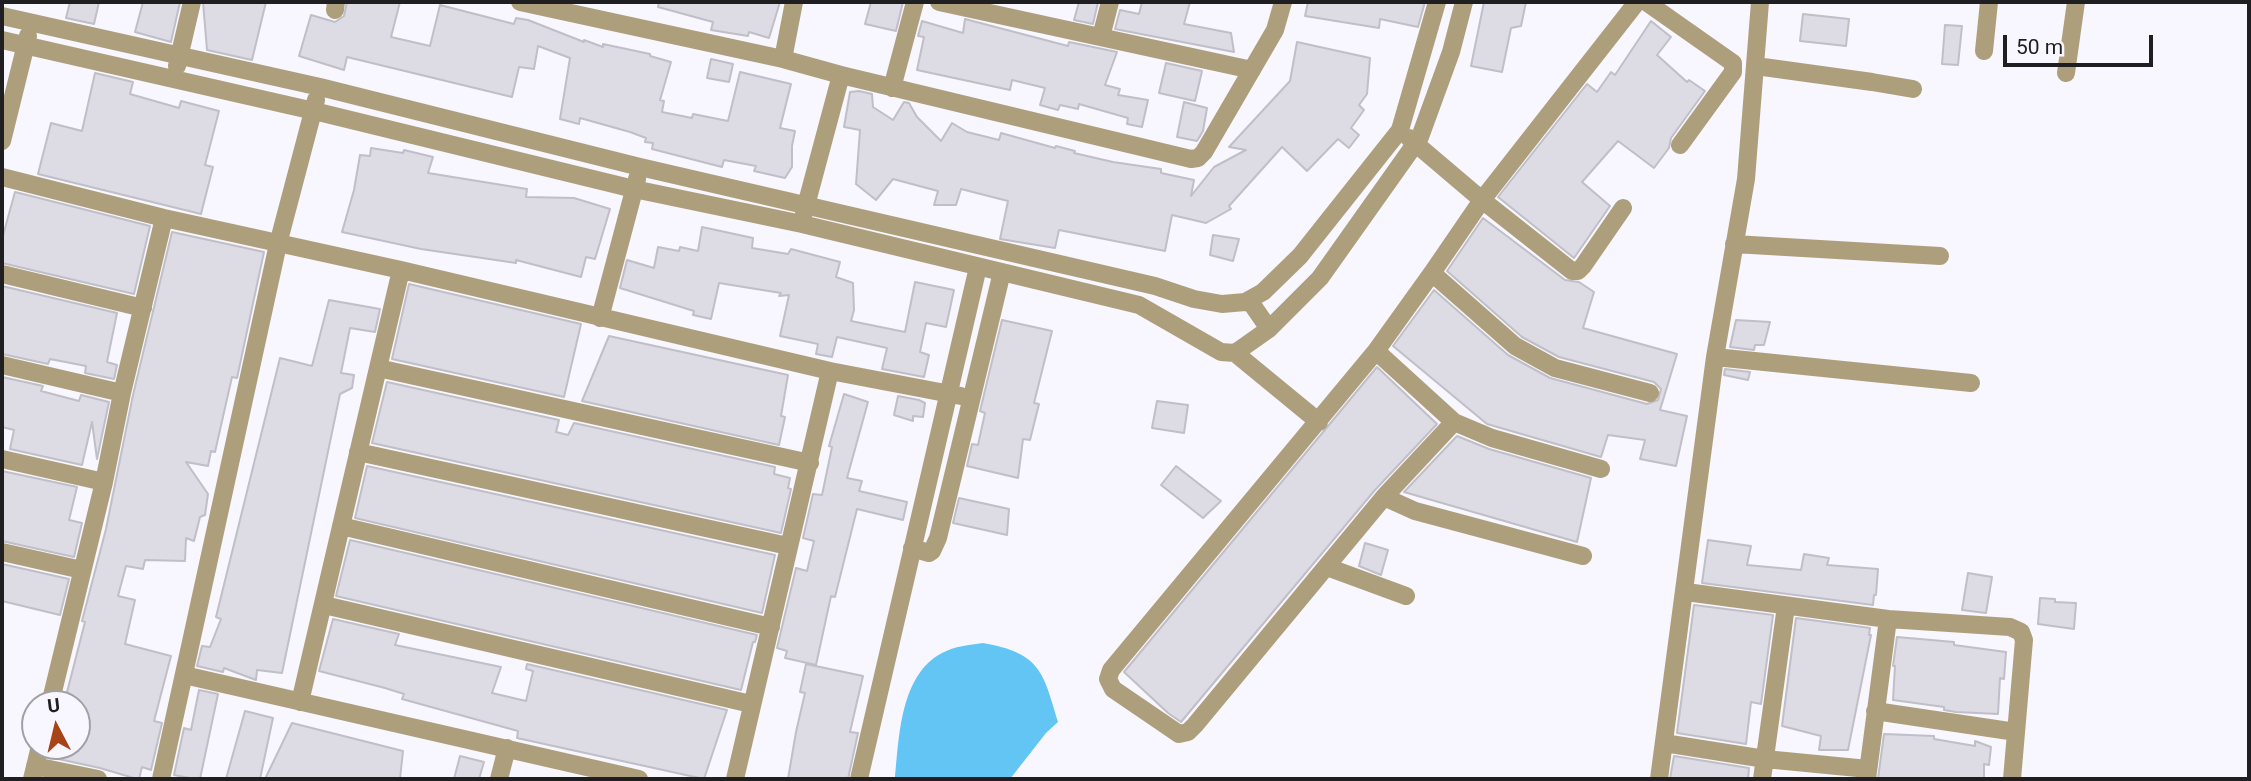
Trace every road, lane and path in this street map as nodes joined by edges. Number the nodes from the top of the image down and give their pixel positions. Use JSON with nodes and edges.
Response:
{"nodes":[{"id":1,"x":192,"y":2,"type":"edge"},
{"id":2,"x":520,"y":2,"type":"edge"},
{"id":3,"x":794,"y":2,"type":"edge"},
{"id":4,"x":915,"y":2,"type":"edge"},
{"id":5,"x":939,"y":2,"type":"edge"},
{"id":6,"x":1110,"y":2,"type":"edge"},
{"id":7,"x":1283,"y":2,"type":"edge"},
{"id":8,"x":1437,"y":2,"type":"edge"},
{"id":9,"x":1464,"y":2,"type":"edge"},
{"id":10,"x":1637,"y":2,"type":"edge"},
{"id":11,"x":1646,"y":2,"type":"edge"},
{"id":12,"x":1760,"y":2,"type":"edge"},
{"id":13,"x":1989,"y":2,"type":"edge"},
{"id":14,"x":2076,"y":2,"type":"edge"},
{"id":15,"x":2,"y":16,"type":"edge"},
{"id":16,"x":31,"y":23,"type":"junction"},
{"id":17,"x":1101,"y":37,"type":"junction"},
{"id":18,"x":2,"y":40,"type":"edge"},
{"id":19,"x":25,"y":46,"type":"junction"},
{"id":20,"x":1984,"y":51,"type":"dead end"},
{"id":21,"x":179,"y":55,"type":"junction"},
{"id":22,"x":783,"y":59,"type":"junction"},
{"id":23,"x":1756,"y":66,"type":"junction"},
{"id":24,"x":1252,"y":70,"type":"junction"},
{"id":25,"x":2066,"y":73,"type":"dead end"},
{"id":26,"x":841,"y":75,"type":"junction"},
{"id":27,"x":174,"y":79,"type":"junction"},
{"id":28,"x":320,"y":87,"type":"junction"},
{"id":29,"x":892,"y":88,"type":"junction"},
{"id":30,"x":1913,"y":89,"type":"dead end"},
{"id":31,"x":314,"y":111,"type":"junction"},
{"id":32,"x":1400,"y":130,"type":"junction"},
{"id":33,"x":2,"y":141,"type":"edge"},
{"id":34,"x":1416,"y":143,"type":"junction"},
{"id":35,"x":1680,"y":145,"type":"dead end"},
{"id":36,"x":640,"y":167,"type":"junction"},
{"id":37,"x":2,"y":177,"type":"edge"},
{"id":38,"x":634,"y":189,"type":"junction"},
{"id":39,"x":1482,"y":200,"type":"junction"},
{"id":40,"x":806,"y":204,"type":"junction"},
{"id":41,"x":1623,"y":208,"type":"dead end"},
{"id":42,"x":164,"y":218,"type":"junction"},
{"id":43,"x":802,"y":224,"type":"junction"},
{"id":44,"x":278,"y":244,"type":"junction"},
{"id":45,"x":1734,"y":244,"type":"junction"},
{"id":46,"x":1940,"y":256,"type":"dead end"},
{"id":47,"x":978,"y":267,"type":"junction"},
{"id":48,"x":401,"y":270,"type":"junction"},
{"id":49,"x":1002,"y":272,"type":"junction"},
{"id":50,"x":1432,"y":273,"type":"junction"},
{"id":51,"x":2,"y":274,"type":"edge"},
{"id":52,"x":1195,"y":299,"type":"junction"},
{"id":53,"x":1249,"y":300,"type":"junction"},
{"id":54,"x":143,"y":308,"type":"junction"},
{"id":55,"x":600,"y":318,"type":"junction"},
{"id":56,"x":1179,"y":326,"type":"junction"},
{"id":57,"x":1269,"y":329,"type":"junction"},
{"id":58,"x":1376,"y":351,"type":"junction"},
{"id":59,"x":1235,"y":353,"type":"junction"},
{"id":60,"x":1716,"y":357,"type":"junction"},
{"id":61,"x":2,"y":365,"type":"edge"},
{"id":62,"x":378,"y":368,"type":"junction"},
{"id":63,"x":830,"y":372,"type":"junction"},
{"id":64,"x":1971,"y":383,"type":"dead end"},
{"id":65,"x":122,"y":393,"type":"junction"},
{"id":66,"x":1650,"y":393,"type":"dead end"},
{"id":67,"x":950,"y":394,"type":"junction"},
{"id":68,"x":971,"y":398,"type":"junction"},
{"id":69,"x":1319,"y":422,"type":"junction"},
{"id":70,"x":1454,"y":422,"type":"junction"},
{"id":71,"x":358,"y":452,"type":"junction"},
{"id":72,"x":2,"y":459,"type":"edge"},
{"id":73,"x":810,"y":463,"type":"junction"},
{"id":74,"x":1601,"y":469,"type":"dead end"},
{"id":75,"x":104,"y":482,"type":"junction"},
{"id":76,"x":1384,"y":497,"type":"junction"},
{"id":77,"x":341,"y":526,"type":"junction"},
{"id":78,"x":788,"y":546,"type":"junction"},
{"id":79,"x":912,"y":548,"type":"junction"},
{"id":80,"x":2,"y":552,"type":"edge"},
{"id":81,"x":1583,"y":556,"type":"dead end"},
{"id":82,"x":1327,"y":567,"type":"junction"},
{"id":83,"x":82,"y":570,"type":"junction"},
{"id":84,"x":1686,"y":592,"type":"junction"},
{"id":85,"x":1406,"y":596,"type":"dead end"},
{"id":86,"x":324,"y":605,"type":"junction"},
{"id":87,"x":1786,"y":606,"type":"junction"},
{"id":88,"x":1888,"y":619,"type":"junction"},
{"id":89,"x":771,"y":627,"type":"junction"},
{"id":90,"x":184,"y":675,"type":"junction"},
{"id":91,"x":53,"y":690,"type":"edge"},
{"id":92,"x":300,"y":702,"type":"junction"},
{"id":93,"x":751,"y":704,"type":"junction"},
{"id":94,"x":1875,"y":711,"type":"junction"},
{"id":95,"x":2016,"y":732,"type":"junction"},
{"id":96,"x":1664,"y":743,"type":"junction"},
{"id":97,"x":507,"y":748,"type":"junction"},
{"id":98,"x":1765,"y":758,"type":"junction"},
{"id":99,"x":34,"y":772,"type":"edge"},
{"id":100,"x":1867,"y":774,"type":"edge"},
{"id":101,"x":98,"y":779,"type":"edge"},
{"id":102,"x":161,"y":779,"type":"edge"},
{"id":103,"x":499,"y":779,"type":"edge"},
{"id":104,"x":639,"y":779,"type":"edge"},
{"id":105,"x":735,"y":779,"type":"edge"},
{"id":106,"x":859,"y":779,"type":"edge"},
{"id":107,"x":1659,"y":779,"type":"edge"},
{"id":108,"x":1762,"y":779,"type":"edge"},
{"id":109,"x":2012,"y":779,"type":"edge"}],
"edges":[{"from":1,"to":21,"type":"street"},
{"from":2,"to":22,"type":"street"},
{"from":3,"to":22,"type":"street"},
{"from":4,"to":29,"type":"street"},
{"from":5,"to":17,"type":"street"},
{"from":6,"to":17,"type":"street"},
{"from":7,"to":24,"type":"street"},
{"from":8,"to":32,"type":"street"},
{"from":9,"to":34,"type":"street"},
{"from":10,"to":39,"type":"street"},
{"from":11,"to":35,"type":"street"},
{"from":12,"to":23,"type":"street"},
{"from":13,"to":20,"type":"street"},
{"from":14,"to":25,"type":"street"},
{"from":15,"to":16,"type":"street"},
{"from":16,"to":19,"type":"street"},
{"from":16,"to":21,"type":"street"},
{"from":17,"to":24,"type":"street"},
{"from":18,"to":19,"type":"street"},
{"from":19,"to":27,"type":"street"},
{"from":19,"to":33,"type":"street"},
{"from":21,"to":27,"type":"street"},
{"from":21,"to":28,"type":"street"},
{"from":22,"to":26,"type":"street"},
{"from":23,"to":30,"type":"street"},
{"from":23,"to":45,"type":"street"},
{"from":24,"to":29,"type":"street"},
{"from":26,"to":29,"type":"street"},
{"from":26,"to":40,"type":"street"},
{"from":27,"to":31,"type":"street"},
{"from":28,"to":31,"type":"street"},
{"from":28,"to":36,"type":"street"},
{"from":31,"to":38,"type":"street"},
{"from":31,"to":44,"type":"street"},
{"from":32,"to":34,"type":"street"},
{"from":32,"to":53,"type":"street"},
{"from":34,"to":39,"type":"street"},
{"from":34,"to":57,"type":"street"},
{"from":36,"to":38,"type":"street"},
{"from":36,"to":40,"type":"street"},
{"from":37,"to":42,"type":"street"},
{"from":38,"to":43,"type":"street"},
{"from":38,"to":55,"type":"street"},
{"from":39,"to":41,"type":"street"},
{"from":39,"to":50,"type":"street"},
{"from":40,"to":43,"type":"street"},
{"from":40,"to":52,"type":"street"},
{"from":42,"to":44,"type":"street"},
{"from":42,"to":54,"type":"street"},
{"from":43,"to":47,"type":"street"},
{"from":44,"to":48,"type":"street"},
{"from":44,"to":90,"type":"street"},
{"from":45,"to":46,"type":"street"},
{"from":45,"to":60,"type":"street"},
{"from":47,"to":49,"type":"street"},
{"from":47,"to":67,"type":"street"},
{"from":48,"to":55,"type":"street"},
{"from":48,"to":62,"type":"street"},
{"from":49,"to":56,"type":"street"},
{"from":49,"to":68,"type":"street"},
{"from":50,"to":58,"type":"street"},
{"from":50,"to":66,"type":"street"},
{"from":51,"to":54,"type":"street"},
{"from":52,"to":53,"type":"street"},
{"from":52,"to":56,"type":"street"},
{"from":53,"to":57,"type":"street"},
{"from":54,"to":65,"type":"street"},
{"from":55,"to":63,"type":"street"},
{"from":56,"to":59,"type":"street"},
{"from":57,"to":59,"type":"street"},
{"from":58,"to":69,"type":"street"},
{"from":58,"to":70,"type":"street"},
{"from":59,"to":69,"type":"street"},
{"from":60,"to":64,"type":"street"},
{"from":60,"to":84,"type":"street"},
{"from":61,"to":65,"type":"street"},
{"from":62,"to":71,"type":"street"},
{"from":62,"to":73,"type":"street"},
{"from":63,"to":67,"type":"street"},
{"from":63,"to":73,"type":"street"},
{"from":65,"to":75,"type":"street"},
{"from":67,"to":68,"type":"street"},
{"from":67,"to":79,"type":"street"},
{"from":68,"to":79,"type":"street"},
{"from":69,"to":82,"type":"street"},
{"from":70,"to":74,"type":"street"},
{"from":70,"to":76,"type":"street"},
{"from":71,"to":77,"type":"street"},
{"from":71,"to":78,"type":"street"},
{"from":72,"to":75,"type":"street"},
{"from":73,"to":78,"type":"street"},
{"from":75,"to":83,"type":"street"},
{"from":76,"to":81,"type":"street"},
{"from":76,"to":82,"type":"street"},
{"from":77,"to":86,"type":"street"},
{"from":77,"to":89,"type":"street"},
{"from":78,"to":89,"type":"street"},
{"from":79,"to":106,"type":"street"},
{"from":80,"to":83,"type":"street"},
{"from":82,"to":85,"type":"street"},
{"from":83,"to":91,"type":"street"},
{"from":84,"to":87,"type":"street"},
{"from":84,"to":96,"type":"street"},
{"from":86,"to":92,"type":"street"},
{"from":86,"to":93,"type":"street"},
{"from":87,"to":88,"type":"street"},
{"from":87,"to":98,"type":"street"},
{"from":88,"to":94,"type":"street"},
{"from":88,"to":95,"type":"street"},
{"from":89,"to":93,"type":"street"},
{"from":90,"to":92,"type":"street"},
{"from":90,"to":102,"type":"street"},
{"from":92,"to":97,"type":"street"},
{"from":93,"to":105,"type":"street"},
{"from":94,"to":95,"type":"street"},
{"from":94,"to":100,"type":"street"},
{"from":95,"to":109,"type":"street"},
{"from":96,"to":98,"type":"street"},
{"from":96,"to":107,"type":"street"},
{"from":97,"to":103,"type":"street"},
{"from":97,"to":104,"type":"street"},
{"from":98,"to":100,"type":"street"},
{"from":98,"to":108,"type":"street"},
{"from":99,"to":101,"type":"street"}]}
